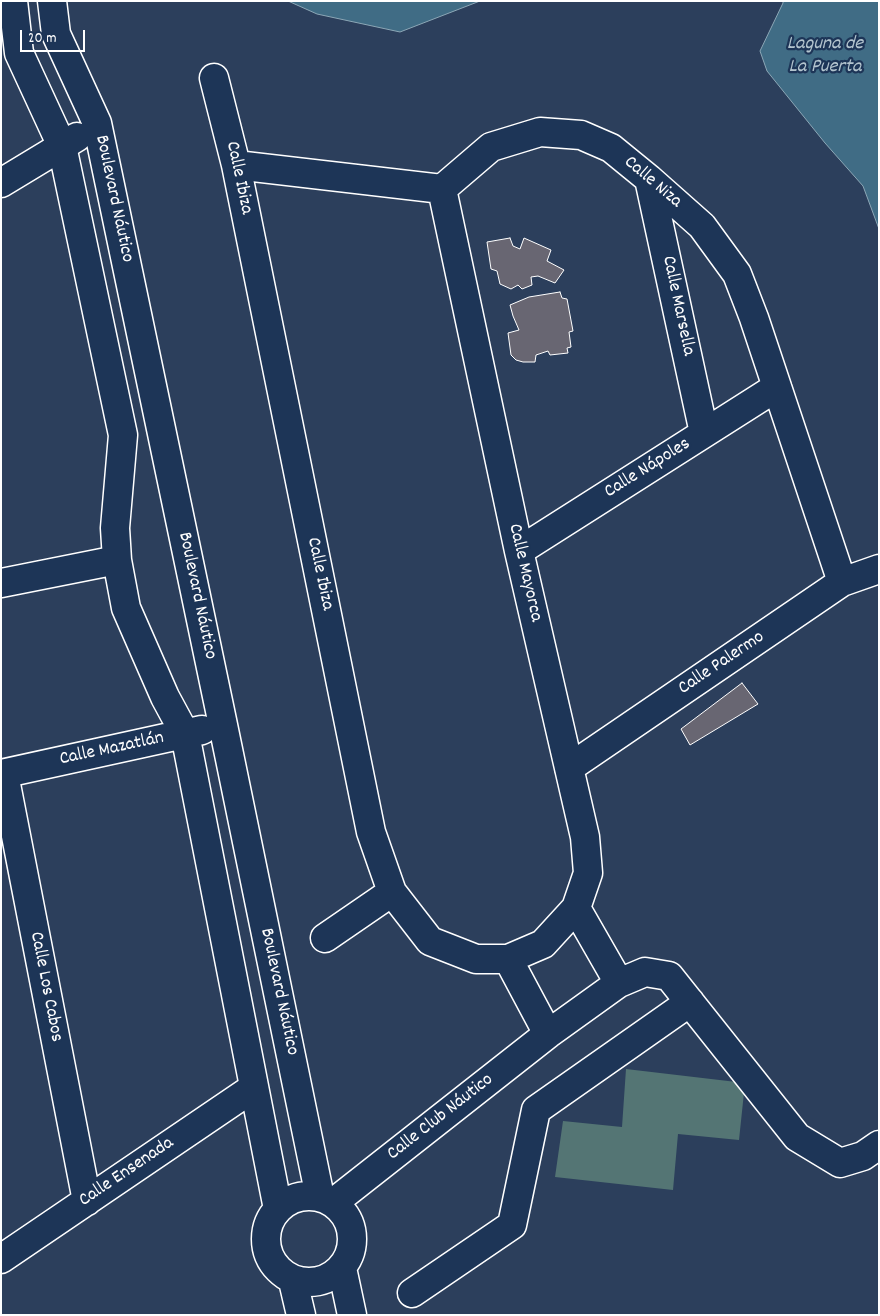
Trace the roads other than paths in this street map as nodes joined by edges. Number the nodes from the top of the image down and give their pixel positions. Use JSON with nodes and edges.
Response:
{"nodes":[{"id":1,"x":13,"y":1,"type":"edge"},
{"id":2,"x":52,"y":1,"type":"edge"},
{"id":3,"x":214,"y":78,"type":"dead end"},
{"id":4,"x":97,"y":124,"type":"junction"},
{"id":5,"x":62,"y":146,"type":"junction"},
{"id":6,"x":236,"y":165,"type":"junction"},
{"id":7,"x":649,"y":180,"type":"junction"},
{"id":8,"x":1,"y":183,"type":"edge"},
{"id":9,"x":442,"y":189,"type":"junction"},
{"id":10,"x":776,"y":387,"type":"junction"},
{"id":11,"x":704,"y":433,"type":"junction"},
{"id":12,"x":519,"y":551,"type":"junction"},
{"id":13,"x":116,"y":560,"type":"junction"},
{"id":14,"x":879,"y":568,"type":"edge"},
{"id":15,"x":842,"y":582,"type":"junction"},
{"id":16,"x":1,"y":583,"type":"edge"},
{"id":17,"x":223,"y":725,"type":"junction"},
{"id":18,"x":185,"y":734,"type":"junction"},
{"id":19,"x":569,"y":768,"type":"junction"},
{"id":20,"x":3,"y":774,"type":"edge"},
{"id":21,"x":392,"y":892,"type":"junction"},
{"id":22,"x":576,"y":908,"type":"junction"},
{"id":23,"x":325,"y":938,"type":"dead end"},
{"id":24,"x":543,"y":944,"type":"joint"},
{"id":25,"x":508,"y":959,"type":"junction"},
{"id":26,"x":619,"y":983,"type":"junction"},
{"id":27,"x":690,"y":1002,"type":"junction"},
{"id":28,"x":548,"y":1034,"type":"junction"},
{"id":29,"x":253,"y":1088,"type":"junction"},
{"id":30,"x":879,"y":1145,"type":"edge"},
{"id":31,"x":327,"y":1200,"type":"junction"},
{"id":32,"x":87,"y":1201,"type":"junction"},
{"id":33,"x":278,"y":1209,"type":"junction"},
{"id":34,"x":1,"y":1259,"type":"edge"},
{"id":35,"x":342,"y":1268,"type":"junction"},
{"id":36,"x":293,"y":1280,"type":"junction"},
{"id":37,"x":412,"y":1293,"type":"dead end"},
{"id":38,"x":301,"y":1315,"type":"edge"},
{"id":39,"x":352,"y":1315,"type":"edge"}],
"edges":[{"from":1,"to":5,"type":"street","name":"Boulevard Náutico"},
{"from":2,"to":4,"type":"street","name":"Boulevard Náutico"},
{"from":3,"to":6,"type":"street","name":"Calle Ibiza"},
{"from":4,"to":5,"type":"street"},
{"from":4,"to":17,"type":"street","name":"Boulevard Náutico"},
{"from":5,"to":8,"type":"street"},
{"from":5,"to":13,"type":"street","name":"Boulevard Náutico"},
{"from":6,"to":9,"type":"street"},
{"from":6,"to":21,"type":"street","name":"Calle Ibiza"},
{"from":7,"to":9,"type":"street","name":"Calle Niza"},
{"from":7,"to":10,"type":"street","name":"Calle Niza"},
{"from":7,"to":11,"type":"street","name":"Calle Marsella"},
{"from":9,"to":12,"type":"street","name":"Calle Mayorca"},
{"from":10,"to":11,"type":"street","name":"Calle Nápoles"},
{"from":10,"to":15,"type":"street","name":"Calle Niza"},
{"from":11,"to":12,"type":"street","name":"Calle Nápoles"},
{"from":12,"to":19,"type":"street","name":"Calle Mayorca"},
{"from":13,"to":16,"type":"street"},
{"from":13,"to":18,"type":"street","name":"Boulevard Náutico"},
{"from":14,"to":15,"type":"street","name":"Calle Palermo"},
{"from":15,"to":19,"type":"street","name":"Calle Palermo"},
{"from":17,"to":18,"type":"street","name":"Calle Mazatlán"},
{"from":17,"to":31,"type":"street","name":"Boulevard Náutico"},
{"from":18,"to":20,"type":"street","name":"Calle Mazatlán"},
{"from":18,"to":29,"type":"street"},
{"from":19,"to":22,"type":"street","name":"Calle Mayorca"},
{"from":20,"to":32,"type":"street","name":"Calle Los Cabos"},
{"from":21,"to":23,"type":"street"},
{"from":21,"to":25,"type":"street","name":"Calle Ibiza"},
{"from":22,"to":24,"type":"street","name":"Calle Mayorca"},
{"from":22,"to":26,"type":"street"},
{"from":24,"to":25,"type":"street","name":"Calle Ibiza"},
{"from":25,"to":28,"type":"street"},
{"from":26,"to":27,"type":"street","name":"Calle Club Náutico"},
{"from":26,"to":28,"type":"street","name":"Calle Club Náutico"},
{"from":27,"to":30,"type":"street","name":"Calle Club Náutico"},
{"from":27,"to":37,"type":"street"},
{"from":28,"to":31,"type":"street","name":"Calle Club Náutico"},
{"from":29,"to":32,"type":"street","name":"Calle Ensenada"},
{"from":29,"to":33,"type":"street"},
{"from":31,"to":33,"type":"street"},
{"from":31,"to":35,"type":"street"},
{"from":32,"to":34,"type":"street","name":"Calle Ensenada"},
{"from":33,"to":36,"type":"street"},
{"from":35,"to":36,"type":"street"},
{"from":35,"to":39,"type":"street"},
{"from":36,"to":38,"type":"street"}]}
